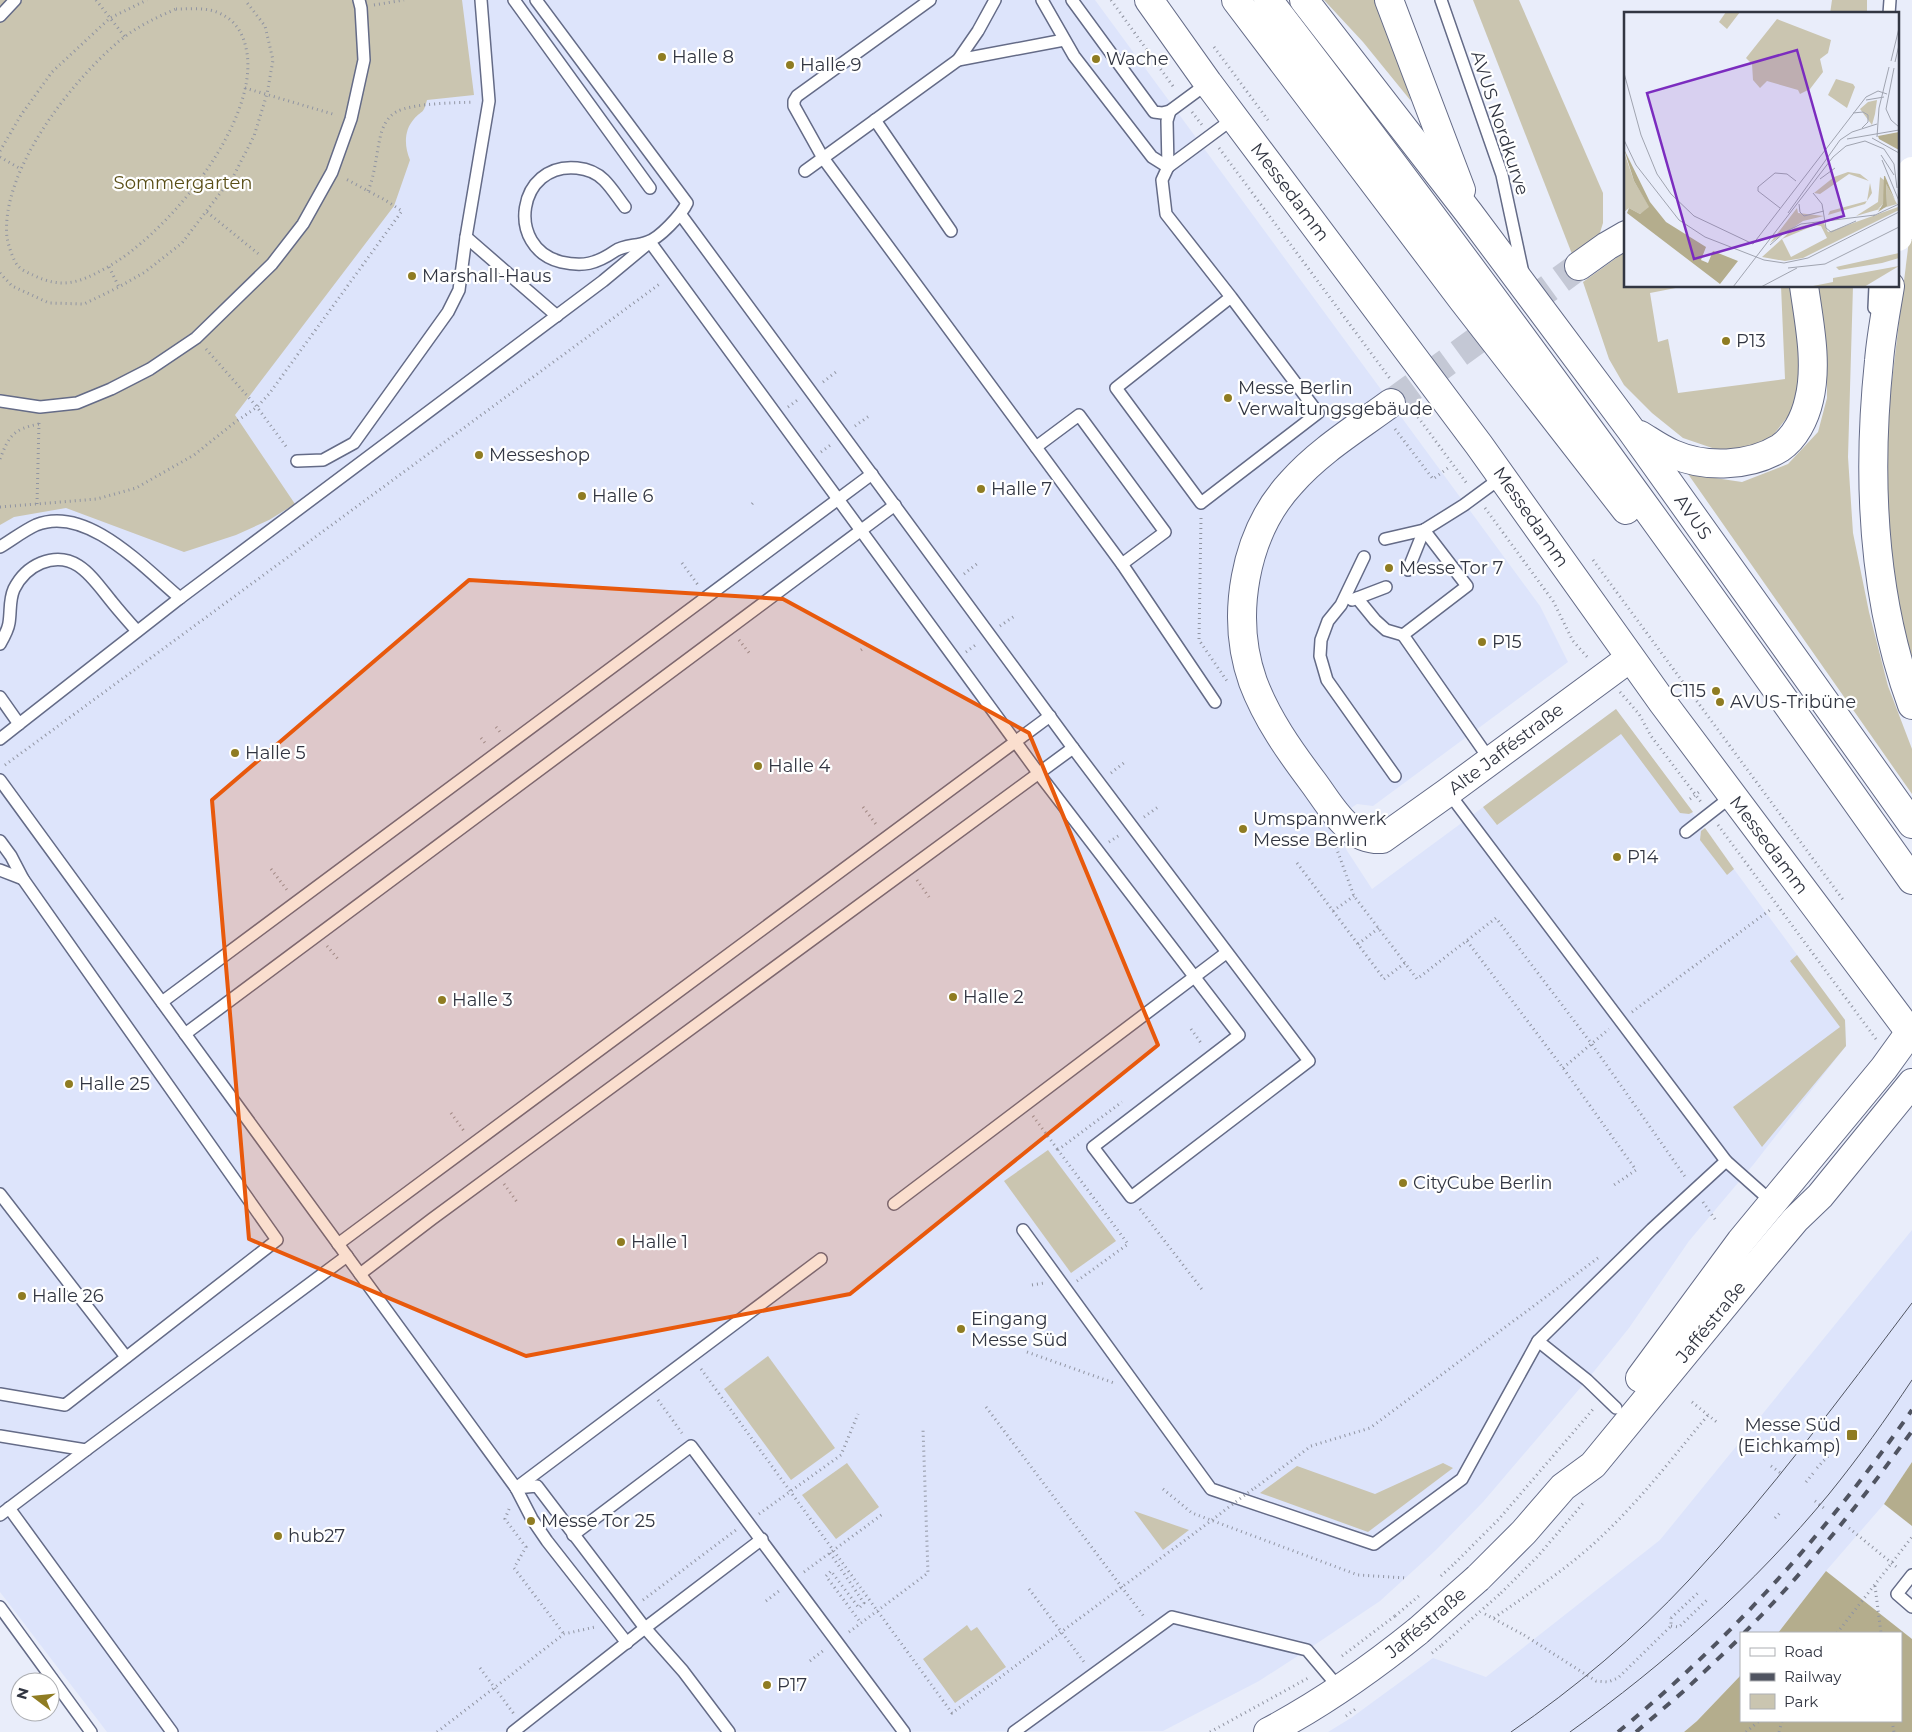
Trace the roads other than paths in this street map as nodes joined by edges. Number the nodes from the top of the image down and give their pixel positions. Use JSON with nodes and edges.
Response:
{"nodes":[{"id":1,"x":14,"y":0,"type":"edge"},
{"id":2,"x":481,"y":0,"type":"edge"},
{"id":3,"x":514,"y":0,"type":"edge"},
{"id":4,"x":536,"y":0,"type":"edge"},
{"id":5,"x":930,"y":0,"type":"edge"},
{"id":6,"x":996,"y":0,"type":"edge"},
{"id":7,"x":1042,"y":0,"type":"edge"},
{"id":8,"x":1072,"y":0,"type":"edge"},
{"id":9,"x":1148,"y":0,"type":"edge"},
{"id":10,"x":1236,"y":0,"type":"edge"},
{"id":11,"x":1268,"y":0,"type":"edge"},
{"id":12,"x":1304,"y":0,"type":"edge"},
{"id":13,"x":1389,"y":0,"type":"edge"},
{"id":14,"x":1441,"y":0,"type":"edge"},
{"id":15,"x":360,"y":4,"type":"edge"},
{"id":16,"x":0,"y":16,"type":"edge"},
{"id":17,"x":1064,"y":40,"type":"junction"},
{"id":18,"x":958,"y":60,"type":"junction"},
{"id":19,"x":1208,"y":83,"type":"junction"},
{"id":20,"x":1170,"y":111,"type":"junction"},
{"id":21,"x":1234,"y":118,"type":"junction"},
{"id":22,"x":874,"y":120,"type":"junction"},
{"id":23,"x":824,"y":158,"type":"junction"},
{"id":24,"x":1168,"y":167,"type":"junction"},
{"id":25,"x":804,"y":171,"type":"dead end"},
{"id":26,"x":1912,"y":171,"type":"edge"},
{"id":27,"x":650,"y":188,"type":"dead end"},
{"id":28,"x":625,"y":207,"type":"dead end"},
{"id":29,"x":1469,"y":213,"type":"junction"},
{"id":30,"x":681,"y":215,"type":"junction"},
{"id":31,"x":1900,"y":228,"type":"edge"},
{"id":32,"x":951,"y":231,"type":"dead end"},
{"id":33,"x":1624,"y":236,"type":"edge"},
{"id":34,"x":466,"y":237,"type":"junction"},
{"id":35,"x":650,"y":242,"type":"junction"},
{"id":36,"x":1579,"y":266,"type":"tunnel mouth"},
{"id":37,"x":1526,"y":288,"type":"junction"},
{"id":38,"x":1804,"y":288,"type":"edge"},
{"id":39,"x":1875,"y":288,"type":"edge"},
{"id":40,"x":1890,"y":288,"type":"edge"},
{"id":41,"x":1231,"y":297,"type":"junction"},
{"id":42,"x":557,"y":316,"type":"junction"},
{"id":43,"x":0,"y":401,"type":"edge"},
{"id":44,"x":1875,"y":404,"type":"junction"},
{"id":45,"x":1393,"y":415,"type":"tunnel mouth"},
{"id":46,"x":1631,"y":430,"type":"junction"},
{"id":47,"x":1036,"y":447,"type":"junction"},
{"id":48,"x":296,"y":462,"type":"road end"},
{"id":49,"x":872,"y":474,"type":"junction"},
{"id":50,"x":1502,"y":477,"type":"junction"},
{"id":51,"x":838,"y":499,"type":"junction"},
{"id":52,"x":895,"y":505,"type":"junction"},
{"id":53,"x":1424,"y":530,"type":"junction"},
{"id":54,"x":861,"y":531,"type":"junction"},
{"id":55,"x":1385,"y":539,"type":"dead end"},
{"id":56,"x":0,"y":547,"type":"edge"},
{"id":57,"x":1364,"y":556,"type":"dead end"},
{"id":58,"x":1122,"y":564,"type":"junction"},
{"id":59,"x":1408,"y":570,"type":"dead end"},
{"id":60,"x":1386,"y":587,"type":"dead end"},
{"id":61,"x":1707,"y":590,"type":"junction"},
{"id":62,"x":180,"y":598,"type":"junction"},
{"id":63,"x":1357,"y":598,"type":"junction"},
{"id":64,"x":1341,"y":605,"type":"junction"},
{"id":65,"x":137,"y":631,"type":"junction"},
{"id":66,"x":1403,"y":634,"type":"junction"},
{"id":67,"x":0,"y":644,"type":"edge"},
{"id":68,"x":1630,"y":658,"type":"junction"},
{"id":69,"x":0,"y":697,"type":"edge"},
{"id":70,"x":1215,"y":702,"type":"dead end"},
{"id":71,"x":1912,"y":705,"type":"edge"},
{"id":72,"x":1050,"y":716,"type":"junction"},
{"id":73,"x":19,"y":724,"type":"junction"},
{"id":74,"x":0,"y":738,"type":"edge"},
{"id":75,"x":1015,"y":741,"type":"junction"},
{"id":76,"x":1073,"y":748,"type":"junction"},
{"id":77,"x":1490,"y":760,"type":"junction"},
{"id":78,"x":1039,"y":774,"type":"junction"},
{"id":79,"x":1395,"y":776,"type":"dead end"},
{"id":80,"x":0,"y":780,"type":"edge"},
{"id":81,"x":1448,"y":792,"type":"junction"},
{"id":82,"x":1732,"y":796,"type":"junction"},
{"id":83,"x":1912,"y":824,"type":"edge"},
{"id":84,"x":1686,"y":832,"type":"dead end"},
{"id":85,"x":0,"y":841,"type":"edge"},
{"id":86,"x":0,"y":870,"type":"edge"},
{"id":87,"x":22,"y":879,"type":"junction"},
{"id":88,"x":1912,"y":880,"type":"edge"},
{"id":89,"x":1226,"y":953,"type":"junction"},
{"id":90,"x":1195,"y":977,"type":"junction"},
{"id":91,"x":162,"y":1002,"type":"junction"},
{"id":92,"x":185,"y":1034,"type":"junction"},
{"id":93,"x":1911,"y":1034,"type":"edge"},
{"id":94,"x":1912,"y":1083,"type":"edge"},
{"id":95,"x":1726,"y":1161,"type":"junction"},
{"id":96,"x":0,"y":1194,"type":"edge"},
{"id":97,"x":1772,"y":1202,"type":"junction"},
{"id":98,"x":894,"y":1204,"type":"dead end"},
{"id":99,"x":1795,"y":1220,"type":"junction"},
{"id":100,"x":1023,"y":1230,"type":"dead end"},
{"id":101,"x":338,"y":1244,"type":"junction"},
{"id":102,"x":347,"y":1256,"type":"junction"},
{"id":103,"x":821,"y":1259,"type":"dead end"},
{"id":104,"x":360,"y":1274,"type":"junction"},
{"id":105,"x":1538,"y":1341,"type":"junction"},
{"id":106,"x":126,"y":1357,"type":"junction"},
{"id":107,"x":0,"y":1394,"type":"edge"},
{"id":108,"x":1616,"y":1408,"type":"junction"},
{"id":109,"x":0,"y":1436,"type":"edge"},
{"id":110,"x":86,"y":1450,"type":"junction"},
{"id":111,"x":1563,"y":1487,"type":"junction"},
{"id":112,"x":516,"y":1488,"type":"junction"},
{"id":113,"x":4,"y":1511,"type":"edge"},
{"id":114,"x":573,"y":1535,"type":"junction"},
{"id":115,"x":762,"y":1539,"type":"junction"},
{"id":116,"x":1911,"y":1577,"type":"edge"},
{"id":117,"x":0,"y":1606,"type":"edge"},
{"id":118,"x":1912,"y":1607,"type":"edge"},
{"id":119,"x":645,"y":1628,"type":"junction"},
{"id":120,"x":627,"y":1643,"type":"junction"},
{"id":121,"x":1333,"y":1679,"type":"junction"},
{"id":122,"x":91,"y":1732,"type":"edge"},
{"id":123,"x":172,"y":1732,"type":"edge"},
{"id":124,"x":512,"y":1732,"type":"edge"},
{"id":125,"x":729,"y":1732,"type":"edge"},
{"id":126,"x":904,"y":1732,"type":"edge"},
{"id":127,"x":1014,"y":1732,"type":"edge"},
{"id":128,"x":1268,"y":1732,"type":"edge"}],
"edges":[{"from":1,"to":16,"type":"lane"},
{"from":2,"to":34,"type":"lane"},
{"from":3,"to":27,"type":"lane"},
{"from":4,"to":30,"type":"lane"},
{"from":5,"to":23,"type":"lane"},
{"from":6,"to":18,"type":"lane"},
{"from":7,"to":17,"type":"lane"},
{"from":8,"to":20,"type":"lane"},
{"from":9,"to":19,"type":"main road","name":"Messedamm"},
{"from":10,"to":61,"type":"main road"},
{"from":11,"to":61,"type":"main road"},
{"from":12,"to":29,"type":"main road","name":"AVUS"},
{"from":13,"to":29,"type":"main road"},
{"from":14,"to":37,"type":"lane","name":"AVUS Nordkurve"},
{"from":15,"to":43,"type":"lane"},
{"from":17,"to":18,"type":"lane"},
{"from":17,"to":24,"type":"lane"},
{"from":18,"to":22,"type":"lane"},
{"from":19,"to":20,"type":"lane"},
{"from":19,"to":21,"type":"main road","name":"Messedamm"},
{"from":20,"to":24,"type":"lane"},
{"from":21,"to":24,"type":"lane"},
{"from":21,"to":50,"type":"main road","name":"Messedamm"},
{"from":22,"to":23,"type":"lane"},
{"from":22,"to":32,"type":"lane"},
{"from":23,"to":25,"type":"lane"},
{"from":23,"to":47,"type":"lane"},
{"from":24,"to":41,"type":"lane"},
{"from":26,"to":31,"type":"main road","bridge":true},
{"from":28,"to":35,"type":"lane"},
{"from":29,"to":37,"type":"main road","name":"AVUS"},
{"from":30,"to":35,"type":"lane"},
{"from":30,"to":49,"type":"lane"},
{"from":33,"to":36,"type":"main road"},
{"from":34,"to":42,"type":"lane"},
{"from":34,"to":48,"type":"lane"},
{"from":35,"to":42,"type":"lane"},
{"from":35,"to":51,"type":"lane"},
{"from":37,"to":46,"type":"main road","name":"AVUS"},
{"from":38,"to":46,"type":"main road"},
{"from":39,"to":44,"type":"lane"},
{"from":40,"to":44,"type":"main road"},
{"from":41,"to":41,"type":"lane"},
{"from":42,"to":62,"type":"lane"},
{"from":44,"to":71,"type":"main road"},
{"from":45,"to":81,"type":"main road","name":"Alte Jafféstraße"},
{"from":46,"to":83,"type":"main road","name":"AVUS"},
{"from":47,"to":58,"type":"lane"},
{"from":47,"to":58,"type":"lane"},
{"from":49,"to":51,"type":"lane"},
{"from":49,"to":52,"type":"lane"},
{"from":50,"to":53,"type":"lane"},
{"from":50,"to":68,"type":"main road","name":"Messedamm"},
{"from":51,"to":54,"type":"lane"},
{"from":51,"to":91,"type":"lane"},
{"from":52,"to":54,"type":"lane"},
{"from":52,"to":72,"type":"lane"},
{"from":53,"to":55,"type":"lane"},
{"from":53,"to":59,"type":"lane"},
{"from":53,"to":66,"type":"lane"},
{"from":54,"to":75,"type":"lane"},
{"from":54,"to":92,"type":"lane"},
{"from":56,"to":62,"type":"lane"},
{"from":57,"to":64,"type":"lane"},
{"from":58,"to":70,"type":"lane"},
{"from":60,"to":63,"type":"lane"},
{"from":61,"to":88,"type":"main road"},
{"from":62,"to":65,"type":"lane"},
{"from":63,"to":64,"type":"lane"},
{"from":63,"to":66,"type":"lane"},
{"from":64,"to":79,"type":"lane"},
{"from":65,"to":67,"type":"lane"},
{"from":65,"to":73,"type":"lane"},
{"from":66,"to":77,"type":"lane"},
{"from":68,"to":77,"type":"main road","name":"Alte Jafféstraße"},
{"from":68,"to":82,"type":"main road","name":"Messedamm"},
{"from":69,"to":73,"type":"lane"},
{"from":72,"to":75,"type":"lane"},
{"from":72,"to":76,"type":"lane"},
{"from":73,"to":74,"type":"lane"},
{"from":75,"to":78,"type":"lane"},
{"from":75,"to":101,"type":"lane"},
{"from":76,"to":78,"type":"lane"},
{"from":76,"to":89,"type":"lane"},
{"from":77,"to":81,"type":"main road","name":"Alte Jafféstraße"},
{"from":78,"to":90,"type":"lane"},
{"from":78,"to":104,"type":"lane"},
{"from":80,"to":91,"type":"lane"},
{"from":81,"to":95,"type":"lane"},
{"from":82,"to":84,"type":"lane"},
{"from":82,"to":93,"type":"main road","name":"Messedamm"},
{"from":85,"to":87,"type":"lane"},
{"from":86,"to":87,"type":"lane"},
{"from":87,"to":106,"type":"lane"},
{"from":89,"to":90,"type":"lane"},
{"from":89,"to":90,"type":"lane"},
{"from":90,"to":98,"type":"lane"},
{"from":91,"to":92,"type":"lane"},
{"from":92,"to":101,"type":"lane"},
{"from":93,"to":97,"type":"main road","name":"Jafféstraße"},
{"from":94,"to":99,"type":"main road","name":"Jafféstraße"},
{"from":95,"to":97,"type":"lane"},
{"from":95,"to":105,"type":"lane"},
{"from":96,"to":106,"type":"lane"},
{"from":97,"to":99,"type":"main road"},
{"from":97,"to":108,"type":"main road","name":"Jafféstraße"},
{"from":99,"to":111,"type":"main road","name":"Jafféstraße"},
{"from":100,"to":105,"type":"lane"},
{"from":101,"to":102,"type":"lane"},
{"from":102,"to":104,"type":"lane"},
{"from":102,"to":110,"type":"lane"},
{"from":103,"to":112,"type":"lane"},
{"from":104,"to":112,"type":"lane"},
{"from":105,"to":108,"type":"lane"},
{"from":106,"to":107,"type":"lane"},
{"from":108,"to":111,"type":"main road","name":"Jafféstraße"},
{"from":109,"to":110,"type":"lane"},
{"from":110,"to":113,"type":"lane"},
{"from":111,"to":121,"type":"main road","name":"Jafféstraße","bridge":true},
{"from":112,"to":114,"type":"lane"},
{"from":112,"to":120,"type":"lane"},
{"from":113,"to":123,"type":"lane"},
{"from":114,"to":115,"type":"lane"},
{"from":114,"to":119,"type":"lane"},
{"from":115,"to":119,"type":"lane"},
{"from":115,"to":126,"type":"lane"},
{"from":116,"to":118,"type":"lane"},
{"from":117,"to":122,"type":"lane"},
{"from":119,"to":120,"type":"lane"},
{"from":119,"to":125,"type":"lane"},
{"from":120,"to":124,"type":"lane"},
{"from":121,"to":127,"type":"lane"},
{"from":121,"to":128,"type":"main road","name":"Jafféstraße"}]}
